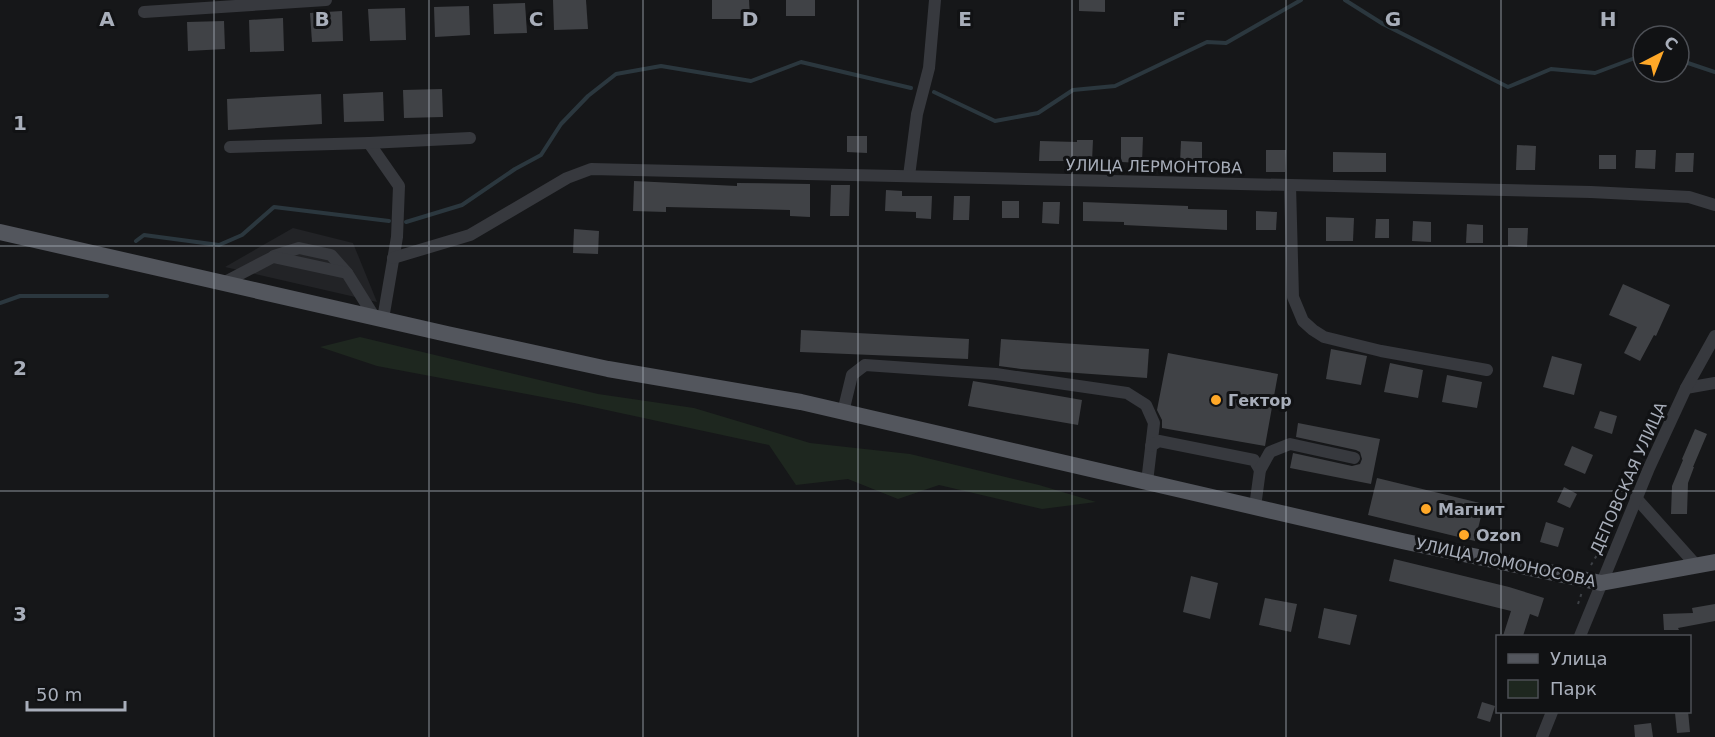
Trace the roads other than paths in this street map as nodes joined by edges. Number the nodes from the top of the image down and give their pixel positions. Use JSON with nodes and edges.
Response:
{"nodes":[{"id":1,"x":326,"y":0,"type":"edge"},
{"id":2,"x":935,"y":0,"type":"edge"},
{"id":3,"x":144,"y":12,"type":"dead end"},
{"id":4,"x":470,"y":138,"type":"dead end"},
{"id":5,"x":369,"y":143,"type":"junction"},
{"id":6,"x":230,"y":147,"type":"dead end"},
{"id":7,"x":909,"y":176,"type":"junction"},
{"id":8,"x":1290,"y":185,"type":"junction"},
{"id":9,"x":1715,"y":205,"type":"edge"},
{"id":10,"x":0,"y":232,"type":"edge"},
{"id":11,"x":393,"y":258,"type":"junction"},
{"id":12,"x":223,"y":283,"type":"junction"},
{"id":13,"x":379,"y":319,"type":"junction"},
{"id":14,"x":1715,"y":336,"type":"edge"},
{"id":15,"x":1487,"y":370,"type":"dead end"},
{"id":16,"x":1715,"y":383,"type":"edge"},
{"id":17,"x":1686,"y":388,"type":"junction"},
{"id":18,"x":843,"y":412,"type":"junction"},
{"id":19,"x":1151,"y":446,"type":"junction"},
{"id":20,"x":1354,"y":458,"type":"dead end"},
{"id":21,"x":1260,"y":470,"type":"junction"},
{"id":22,"x":1148,"y":482,"type":"junction"},
{"id":23,"x":1636,"y":498,"type":"junction"},
{"id":24,"x":1255,"y":507,"type":"junction"},
{"id":25,"x":1715,"y":562,"type":"edge"},
{"id":26,"x":1696,"y":565,"type":"junction"},
{"id":27,"x":1601,"y":583,"type":"junction"},
{"id":28,"x":1581,"y":635,"type":"edge"},
{"id":29,"x":1551,"y":713,"type":"edge"},
{"id":30,"x":1542,"y":737,"type":"edge"}],
"edges":[{"from":1,"to":3,"type":"street"},
{"from":2,"to":7,"type":"street"},
{"from":4,"to":5,"type":"street"},
{"from":5,"to":6,"type":"street"},
{"from":5,"to":11,"type":"street"},
{"from":7,"to":8,"type":"street","name":"УЛИЦА ЛЕРМОНТОВА"},
{"from":7,"to":11,"type":"street","name":"УЛИЦА ЛЕРМОНТОВА"},
{"from":8,"to":9,"type":"street","name":"УЛИЦА ЛЕРМОНТОВА"},
{"from":8,"to":15,"type":"street"},
{"from":10,"to":12,"type":"main road","name":"УЛИЦА ЛОМОНОСОВА"},
{"from":11,"to":13,"type":"street"},
{"from":12,"to":13,"type":"main road","name":"УЛИЦА ЛОМОНОСОВА"},
{"from":12,"to":13,"type":"street"},
{"from":13,"to":18,"type":"main road","name":"УЛИЦА ЛОМОНОСОВА"},
{"from":14,"to":17,"type":"street","name":"ДЕПОВСКАЯ УЛИЦА"},
{"from":16,"to":17,"type":"street"},
{"from":17,"to":23,"type":"street","name":"ДЕПОВСКАЯ УЛИЦА"},
{"from":18,"to":19,"type":"street"},
{"from":18,"to":22,"type":"main road","name":"УЛИЦА ЛОМОНОСОВА"},
{"from":19,"to":21,"type":"street"},
{"from":19,"to":22,"type":"street"},
{"from":20,"to":21,"type":"street"},
{"from":21,"to":24,"type":"street"},
{"from":22,"to":24,"type":"main road","name":"УЛИЦА ЛОМОНОСОВА"},
{"from":23,"to":26,"type":"street"},
{"from":23,"to":27,"type":"street","name":"ДЕПОВСКАЯ УЛИЦА"},
{"from":24,"to":27,"type":"main road","name":"УЛИЦА ЛОМОНОСОВА"},
{"from":25,"to":26,"type":"main road","name":"УЛИЦА ЛОМОНОСОВА"},
{"from":26,"to":27,"type":"main road","name":"УЛИЦА ЛОМОНОСОВА"},
{"from":27,"to":28,"type":"street","name":"ДЕПОВСКАЯ УЛИЦА"},
{"from":29,"to":30,"type":"street"}]}
